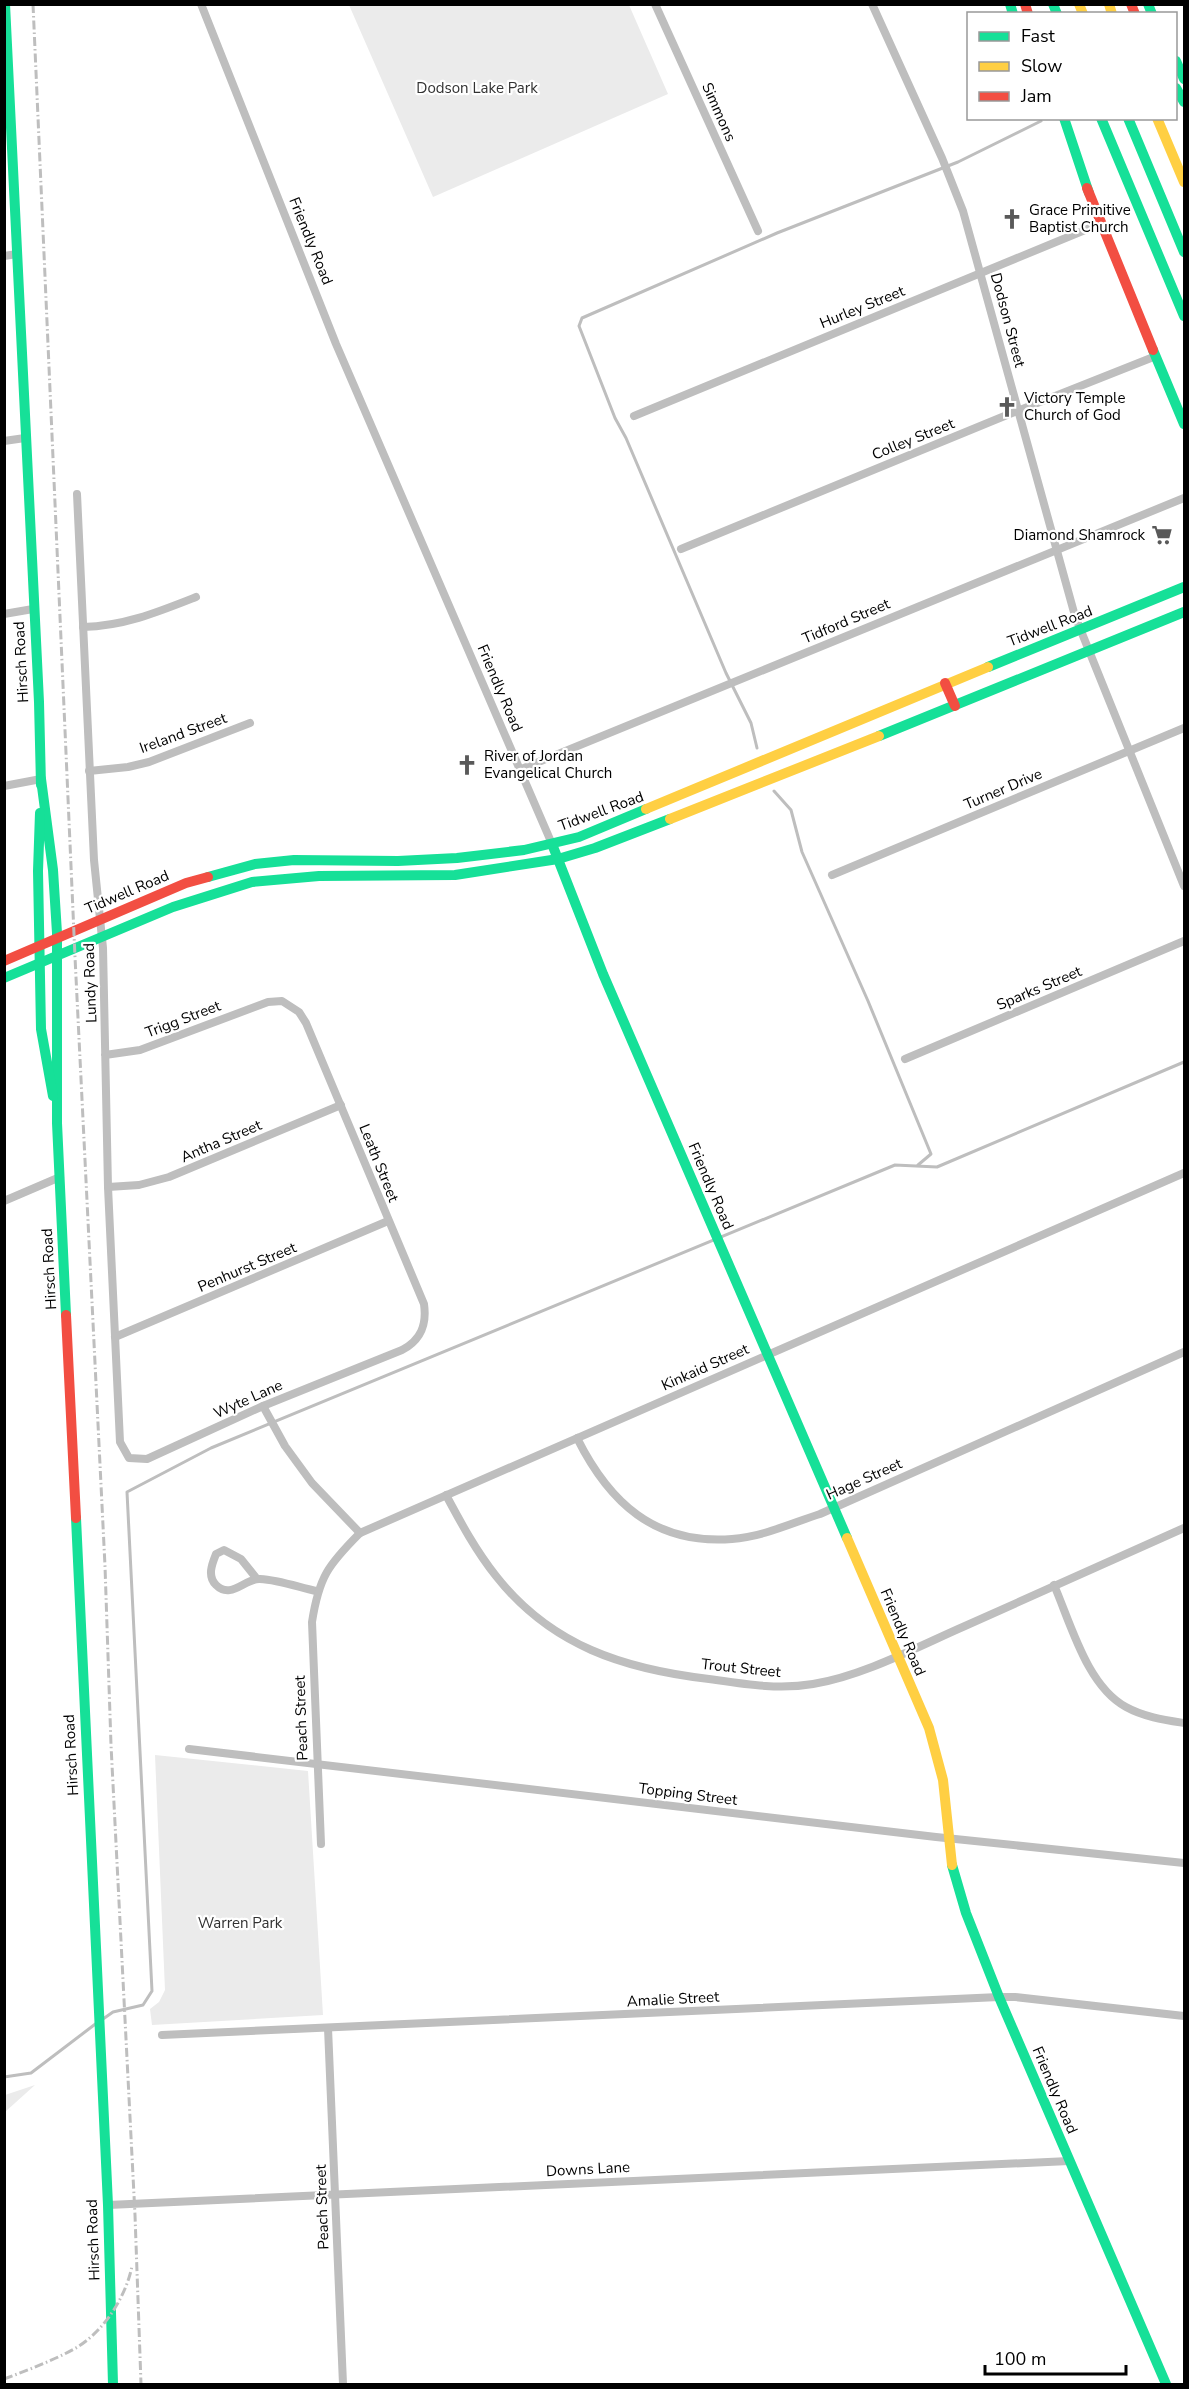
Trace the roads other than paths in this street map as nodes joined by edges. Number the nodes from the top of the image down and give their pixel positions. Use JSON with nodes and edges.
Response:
{"nodes":[{"id":1,"x":5,"y":4,"type":"edge"},
{"id":2,"x":201,"y":4,"type":"edge"},
{"id":3,"x":655,"y":4,"type":"edge"},
{"id":4,"x":872,"y":4,"type":"edge"},
{"id":5,"x":1177,"y":63,"type":"edge"},
{"id":6,"x":1185,"y":79,"type":"edge"},
{"id":7,"x":1060,"y":120,"type":"edge"},
{"id":8,"x":1065,"y":120,"type":"edge"},
{"id":9,"x":1102,"y":120,"type":"edge"},
{"id":10,"x":1129,"y":120,"type":"edge"},
{"id":11,"x":1158,"y":120,"type":"edge"},
{"id":12,"x":1185,"y":182,"type":"edge"},
{"id":13,"x":1089,"y":193,"type":"junction"},
{"id":14,"x":1102,"y":223,"type":"junction"},
{"id":15,"x":758,"y":231,"type":"dead end"},
{"id":16,"x":1185,"y":252,"type":"edge"},
{"id":17,"x":17,"y":254,"type":"junction"},
{"id":18,"x":4,"y":256,"type":"edge"},
{"id":19,"x":982,"y":272,"type":"junction"},
{"id":20,"x":1185,"y":316,"type":"edge"},
{"id":21,"x":1156,"y":356,"type":"junction"},
{"id":22,"x":1017,"y":411,"type":"junction"},
{"id":23,"x":633,"y":416,"type":"dead end"},
{"id":24,"x":1185,"y":424,"type":"edge"},
{"id":25,"x":26,"y":438,"type":"junction"},
{"id":26,"x":4,"y":441,"type":"edge"},
{"id":27,"x":76,"y":494,"type":"dead end"},
{"id":28,"x":1185,"y":498,"type":"edge"},
{"id":29,"x":681,"y":549,"type":"dead end"},
{"id":30,"x":1057,"y":549,"type":"junction"},
{"id":31,"x":1185,"y":587,"type":"edge"},
{"id":32,"x":196,"y":597,"type":"dead end"},
{"id":33,"x":33,"y":609,"type":"junction"},
{"id":34,"x":1185,"y":612,"type":"edge"},
{"id":35,"x":4,"y":614,"type":"edge"},
{"id":36,"x":83,"y":627,"type":"junction"},
{"id":37,"x":1081,"y":631,"type":"junction"},
{"id":38,"x":1089,"y":651,"type":"junction"},
{"id":39,"x":945,"y":683,"type":"junction"},
{"id":40,"x":955,"y":706,"type":"junction"},
{"id":41,"x":250,"y":723,"type":"dead end"},
{"id":42,"x":1185,"y":728,"type":"edge"},
{"id":43,"x":1129,"y":751,"type":"junction"},
{"id":44,"x":519,"y":770,"type":"junction"},
{"id":45,"x":89,"y":771,"type":"junction"},
{"id":46,"x":41,"y":778,"type":"junction"},
{"id":47,"x":4,"y":786,"type":"edge"},
{"id":48,"x":697,"y":790,"type":"junction"},
{"id":49,"x":703,"y":804,"type":"junction"},
{"id":50,"x":552,"y":844,"type":"junction"},
{"id":51,"x":558,"y":859,"type":"junction"},
{"id":52,"x":398,"y":861,"type":"junction"},
{"id":53,"x":250,"y":866,"type":"junction"},
{"id":54,"x":832,"y":874,"type":"dead end"},
{"id":55,"x":398,"y":875,"type":"junction"},
{"id":56,"x":252,"y":882,"type":"junction"},
{"id":57,"x":1185,"y":886,"type":"edge"},
{"id":58,"x":100,"y":919,"type":"junction"},
{"id":59,"x":102,"y":936,"type":"junction"},
{"id":60,"x":57,"y":938,"type":"junction"},
{"id":61,"x":1185,"y":941,"type":"edge"},
{"id":62,"x":40,"y":946,"type":"junction"},
{"id":63,"x":58,"y":956,"type":"junction"},
{"id":64,"x":4,"y":961,"type":"edge"},
{"id":65,"x":40,"y":963,"type":"junction"},
{"id":66,"x":4,"y":978,"type":"edge"},
{"id":67,"x":268,"y":1002,"type":"joint"},
{"id":68,"x":105,"y":1055,"type":"junction"},
{"id":69,"x":905,"y":1059,"type":"dead end"},
{"id":70,"x":341,"y":1105,"type":"junction"},
{"id":71,"x":57,"y":1123,"type":"junction"},
{"id":72,"x":1185,"y":1173,"type":"edge"},
{"id":73,"x":60,"y":1177,"type":"junction"},
{"id":74,"x":108,"y":1187,"type":"junction"},
{"id":75,"x":4,"y":1201,"type":"edge"},
{"id":76,"x":388,"y":1221,"type":"junction"},
{"id":77,"x":115,"y":1337,"type":"junction"},
{"id":78,"x":400,"y":1351,"type":"joint"},
{"id":79,"x":1185,"y":1352,"type":"edge"},
{"id":80,"x":766,"y":1355,"type":"junction"},
{"id":81,"x":262,"y":1406,"type":"junction"},
{"id":82,"x":120,"y":1435,"type":"joint"},
{"id":83,"x":577,"y":1438,"type":"junction"},
{"id":84,"x":446,"y":1495,"type":"junction"},
{"id":85,"x":833,"y":1508,"type":"junction"},
{"id":86,"x":1185,"y":1528,"type":"edge"},
{"id":87,"x":360,"y":1533,"type":"junction"},
{"id":88,"x":257,"y":1578,"type":"junction"},
{"id":89,"x":1054,"y":1585,"type":"junction"},
{"id":90,"x":316,"y":1591,"type":"junction"},
{"id":91,"x":897,"y":1656,"type":"junction"},
{"id":92,"x":1185,"y":1723,"type":"edge"},
{"id":93,"x":189,"y":1749,"type":"dead end"},
{"id":94,"x":316,"y":1764,"type":"junction"},
{"id":95,"x":950,"y":1839,"type":"junction"},
{"id":96,"x":321,"y":1844,"type":"dead end"},
{"id":97,"x":1185,"y":1863,"type":"edge"},
{"id":98,"x":999,"y":1997,"type":"junction"},
{"id":99,"x":1185,"y":2016,"type":"edge"},
{"id":100,"x":328,"y":2028,"type":"junction"},
{"id":101,"x":162,"y":2036,"type":"dead end"},
{"id":102,"x":1069,"y":2161,"type":"junction"},
{"id":103,"x":335,"y":2195,"type":"junction"},
{"id":104,"x":108,"y":2205,"type":"junction"},
{"id":105,"x":113,"y":2385,"type":"edge"},
{"id":106,"x":343,"y":2385,"type":"edge"},
{"id":107,"x":1166,"y":2385,"type":"edge"}],
"edges":[{"from":1,"to":17,"type":"main road","name":"Hirsch Road"},
{"from":2,"to":44,"type":"street","name":"Friendly Road"},
{"from":3,"to":15,"type":"street","name":"Simmons"},
{"from":4,"to":19,"type":"street","name":"Dodson Street"},
{"from":5,"to":6,"type":"main road"},
{"from":7,"to":13,"type":"main road"},
{"from":8,"to":13,"type":"main road"},
{"from":9,"to":20,"type":"main road"},
{"from":10,"to":16,"type":"main road"},
{"from":11,"to":12,"type":"main road"},
{"from":13,"to":14,"type":"main road"},
{"from":14,"to":19,"type":"street","name":"Hurley Street"},
{"from":14,"to":21,"type":"main road"},
{"from":17,"to":18,"type":"street"},
{"from":17,"to":25,"type":"main road","name":"Hirsch Road"},
{"from":19,"to":22,"type":"street","name":"Dodson Street"},
{"from":19,"to":23,"type":"street","name":"Hurley Street"},
{"from":21,"to":22,"type":"street","name":"Colley Street"},
{"from":21,"to":24,"type":"main road"},
{"from":22,"to":29,"type":"street","name":"Colley Street"},
{"from":22,"to":30,"type":"street","name":"Dodson Street"},
{"from":25,"to":26,"type":"street"},
{"from":25,"to":33,"type":"main road","name":"Hirsch Road"},
{"from":27,"to":36,"type":"street","name":"Lundy Road"},
{"from":28,"to":30,"type":"street","name":"Tidford Street"},
{"from":30,"to":37,"type":"street","name":"Dodson Street"},
{"from":30,"to":44,"type":"street","name":"Tidford Street"},
{"from":31,"to":37,"type":"main road","name":"Tidwell Road"},
{"from":32,"to":36,"type":"street"},
{"from":33,"to":35,"type":"street"},
{"from":33,"to":46,"type":"main road","name":"Hirsch Road"},
{"from":34,"to":38,"type":"main road","name":"Tidwell Road"},
{"from":36,"to":45,"type":"street","name":"Lundy Road"},
{"from":37,"to":38,"type":"street","name":"Dodson Street"},
{"from":37,"to":39,"type":"main road","name":"Tidwell Road"},
{"from":38,"to":40,"type":"main road","name":"Tidwell Road"},
{"from":38,"to":43,"type":"street","name":"Dodson Street"},
{"from":39,"to":40,"type":"main road"},
{"from":39,"to":48,"type":"main road","name":"Tidwell Road"},
{"from":40,"to":49,"type":"main road","name":"Tidwell Road"},
{"from":41,"to":45,"type":"street","name":"Ireland Street"},
{"from":42,"to":43,"type":"street","name":"Turner Drive"},
{"from":43,"to":54,"type":"street","name":"Turner Drive"},
{"from":43,"to":57,"type":"street","name":"Dodson Street"},
{"from":44,"to":50,"type":"street","name":"Friendly Road"},
{"from":45,"to":58,"type":"street","name":"Lundy Road"},
{"from":46,"to":47,"type":"street"},
{"from":46,"to":60,"type":"main road","name":"Hirsch Road"},
{"from":46,"to":62,"type":"main road","name":"Hirsch Road"},
{"from":48,"to":49,"type":"main road"},
{"from":48,"to":50,"type":"main road","name":"Tidwell Road"},
{"from":49,"to":51,"type":"main road","name":"Tidwell Road"},
{"from":50,"to":51,"type":"main road","name":"Friendly Road"},
{"from":50,"to":52,"type":"main road","name":"Tidwell Road"},
{"from":51,"to":55,"type":"main road","name":"Tidwell Road"},
{"from":51,"to":80,"type":"main road","name":"Friendly Road"},
{"from":52,"to":53,"type":"main road","name":"Tidwell Road"},
{"from":52,"to":55,"type":"main road"},
{"from":53,"to":56,"type":"main road"},
{"from":53,"to":58,"type":"main road","name":"Tidwell Road"},
{"from":55,"to":56,"type":"main road","name":"Tidwell Road"},
{"from":56,"to":59,"type":"main road","name":"Tidwell Road"},
{"from":58,"to":59,"type":"street","name":"Lundy Road"},
{"from":58,"to":60,"type":"main road","name":"Tidwell Road"},
{"from":59,"to":63,"type":"main road","name":"Tidwell Road"},
{"from":59,"to":68,"type":"street","name":"Lundy Road"},
{"from":60,"to":62,"type":"main road","name":"Tidwell Road"},
{"from":60,"to":63,"type":"main road","name":"Hirsch Road"},
{"from":61,"to":69,"type":"street","name":"Sparks Street"},
{"from":62,"to":64,"type":"main road","name":"Tidwell Road"},
{"from":62,"to":65,"type":"main road","name":"Hirsch Road"},
{"from":63,"to":65,"type":"main road","name":"Tidwell Road"},
{"from":63,"to":71,"type":"main road","name":"Hirsch Road"},
{"from":65,"to":66,"type":"main road","name":"Tidwell Road"},
{"from":65,"to":71,"type":"main road","name":"Hirsch Road"},
{"from":67,"to":68,"type":"street","name":"Trigg Street"},
{"from":67,"to":70,"type":"street","name":"Leath Street"},
{"from":68,"to":74,"type":"street","name":"Lundy Road"},
{"from":70,"to":74,"type":"street","name":"Antha Street"},
{"from":70,"to":76,"type":"street","name":"Leath Street"},
{"from":71,"to":73,"type":"main road","name":"Hirsch Road"},
{"from":72,"to":80,"type":"street","name":"Kinkaid Street"},
{"from":73,"to":75,"type":"street"},
{"from":73,"to":104,"type":"main road","name":"Hirsch Road"},
{"from":74,"to":77,"type":"street","name":"Lundy Road"},
{"from":76,"to":77,"type":"street","name":"Penhurst Street"},
{"from":76,"to":78,"type":"street","name":"Leath Street"},
{"from":77,"to":82,"type":"street","name":"Lundy Road"},
{"from":78,"to":81,"type":"street","name":"Wyte Lane"},
{"from":79,"to":85,"type":"street","name":"Hage Street"},
{"from":80,"to":83,"type":"street","name":"Kinkaid Street"},
{"from":80,"to":85,"type":"main road","name":"Friendly Road"},
{"from":81,"to":82,"type":"street","name":"Wyte Lane"},
{"from":81,"to":87,"type":"street"},
{"from":83,"to":84,"type":"street","name":"Kinkaid Street"},
{"from":83,"to":85,"type":"street","name":"Hage Street"},
{"from":84,"to":87,"type":"street","name":"Kinkaid Street"},
{"from":84,"to":91,"type":"street","name":"Trout Street"},
{"from":85,"to":91,"type":"main road","name":"Friendly Road"},
{"from":86,"to":89,"type":"street","name":"Trout Street"},
{"from":87,"to":90,"type":"street","name":"Kinkaid Street"},
{"from":88,"to":88,"type":"street"},
{"from":88,"to":90,"type":"street"},
{"from":89,"to":91,"type":"street","name":"Trout Street"},
{"from":89,"to":92,"type":"street"},
{"from":90,"to":94,"type":"street","name":"Peach Street"},
{"from":91,"to":95,"type":"main road","name":"Friendly Road"},
{"from":93,"to":94,"type":"street","name":"Topping Street"},
{"from":94,"to":95,"type":"street","name":"Topping Street"},
{"from":94,"to":96,"type":"street","name":"Peach Street"},
{"from":95,"to":97,"type":"street","name":"Topping Street"},
{"from":95,"to":98,"type":"main road","name":"Friendly Road"},
{"from":98,"to":99,"type":"street","name":"Amalie Street"},
{"from":98,"to":100,"type":"street","name":"Amalie Street"},
{"from":98,"to":102,"type":"main road","name":"Friendly Road"},
{"from":100,"to":101,"type":"street","name":"Amalie Street"},
{"from":100,"to":103,"type":"street","name":"Peach Street"},
{"from":102,"to":103,"type":"street","name":"Downs Lane"},
{"from":102,"to":107,"type":"main road","name":"Friendly Road"},
{"from":103,"to":104,"type":"street","name":"Downs Lane"},
{"from":103,"to":106,"type":"street","name":"Peach Street"},
{"from":104,"to":105,"type":"main road","name":"Hirsch Road"}]}
